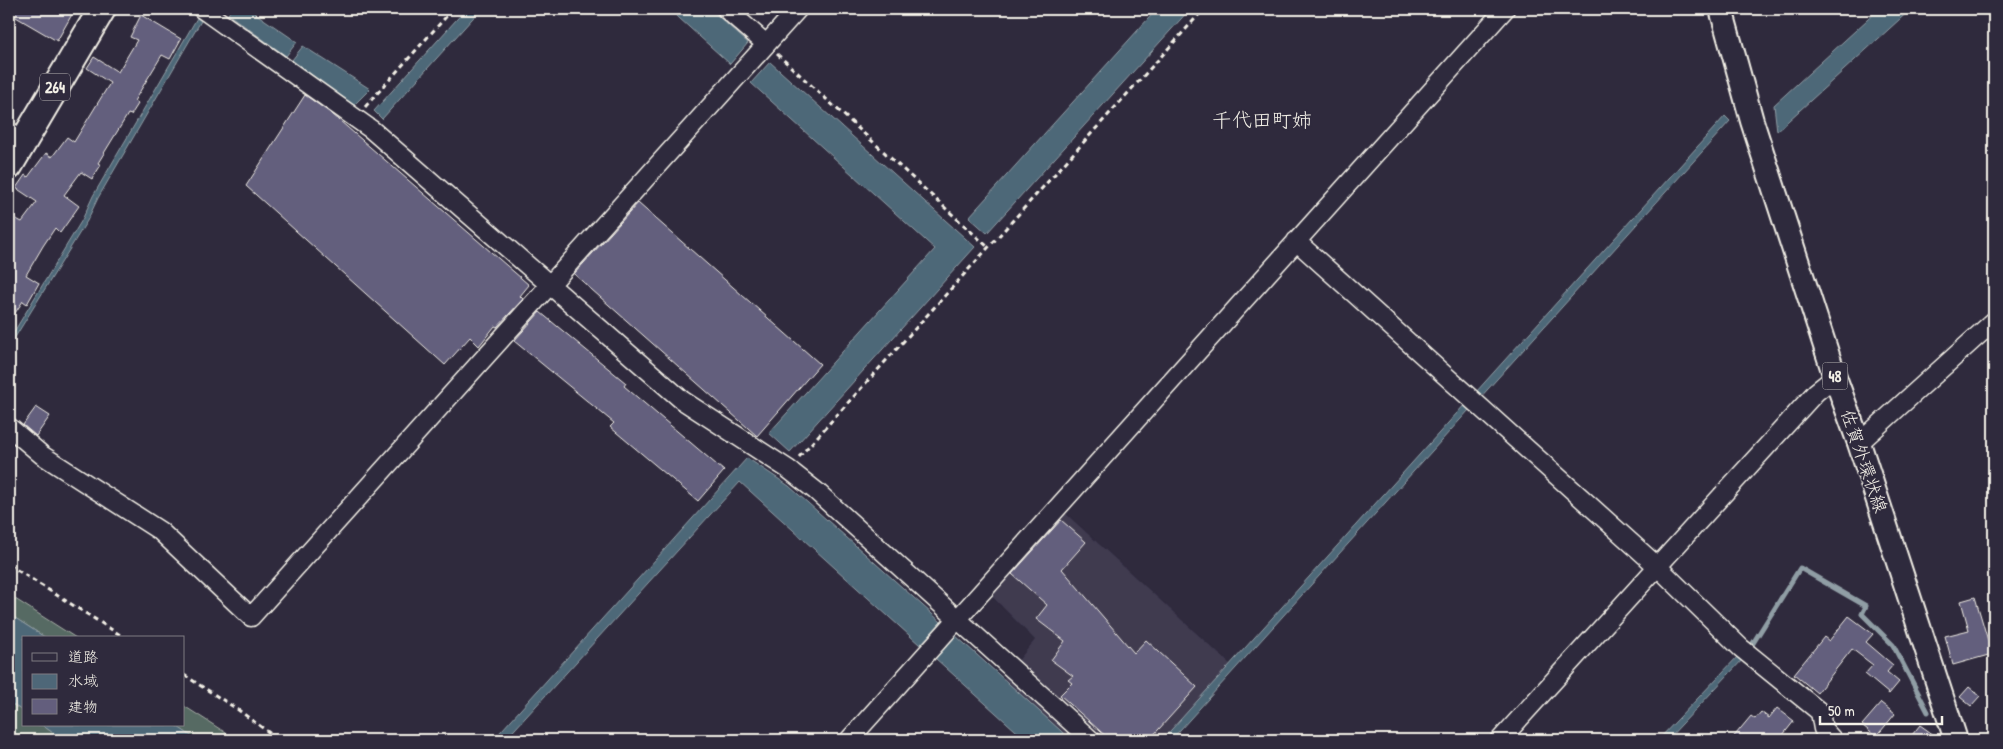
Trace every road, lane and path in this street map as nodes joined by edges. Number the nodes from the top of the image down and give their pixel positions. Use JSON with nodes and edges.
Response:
{"nodes":[{"id":1,"x":102,"y":9,"type":"edge"},
{"id":2,"x":202,"y":9,"type":"edge"},
{"id":3,"x":453,"y":9,"type":"edge"},
{"id":4,"x":726,"y":9,"type":"edge"},
{"id":5,"x":798,"y":9,"type":"edge"},
{"id":6,"x":1204,"y":9,"type":"edge"},
{"id":7,"x":1505,"y":9,"type":"edge"},
{"id":8,"x":1721,"y":9,"type":"edge"},
{"id":9,"x":766,"y":44,"type":"junction"},
{"id":10,"x":355,"y":118,"type":"junction"},
{"id":11,"x":16,"y":136,"type":"edge"},
{"id":12,"x":9,"y":166,"type":"edge"},
{"id":13,"x":1296,"y":241,"type":"junction"},
{"id":14,"x":989,"y":248,"type":"junction"},
{"id":15,"x":550,"y":286,"type":"junction"},
{"id":16,"x":1994,"y":321,"type":"edge"},
{"id":17,"x":1835,"y":377,"type":"junction"},
{"id":18,"x":9,"y":427,"type":"edge"},
{"id":19,"x":1859,"y":443,"type":"junction"},
{"id":20,"x":788,"y":469,"type":"junction"},
{"id":21,"x":9,"y":565,"type":"edge"},
{"id":22,"x":1658,"y":567,"type":"junction"},
{"id":23,"x":957,"y":619,"type":"junction"},
{"id":24,"x":121,"y":636,"type":"edge"},
{"id":25,"x":185,"y":676,"type":"edge"},
{"id":26,"x":279,"y":740,"type":"edge"},
{"id":27,"x":849,"y":740,"type":"edge"},
{"id":28,"x":1092,"y":740,"type":"edge"},
{"id":29,"x":1500,"y":740,"type":"edge"},
{"id":30,"x":1833,"y":740,"type":"edge"},
{"id":31,"x":1956,"y":740,"type":"edge"}],
"edges":[{"from":1,"to":11,"type":"highway","number":"264"},
{"from":2,"to":10,"type":"street"},
{"from":3,"to":10,"type":"path"},
{"from":4,"to":9,"type":"street"},
{"from":5,"to":9,"type":"street"},
{"from":6,"to":14,"type":"path"},
{"from":7,"to":13,"type":"street"},
{"from":8,"to":17,"type":"main road","name":"佐賀外環状線","number":"48"},
{"from":9,"to":14,"type":"path"},
{"from":9,"to":15,"type":"street"},
{"from":10,"to":15,"type":"street"},
{"from":11,"to":12,"type":"highway","number":"264"},
{"from":13,"to":22,"type":"street"},
{"from":13,"to":23,"type":"street"},
{"from":14,"to":20,"type":"path"},
{"from":15,"to":18,"type":"street"},
{"from":15,"to":20,"type":"street"},
{"from":16,"to":19,"type":"street"},
{"from":17,"to":19,"type":"main road","name":"佐賀外環状線","number":"48"},
{"from":17,"to":22,"type":"street"},
{"from":19,"to":31,"type":"main road","name":"佐賀外環状線","number":"48"},
{"from":20,"to":23,"type":"street"},
{"from":21,"to":24,"type":"path"},
{"from":22,"to":29,"type":"street"},
{"from":22,"to":30,"type":"street"},
{"from":23,"to":27,"type":"street"},
{"from":23,"to":28,"type":"street"},
{"from":25,"to":26,"type":"path"}]}
